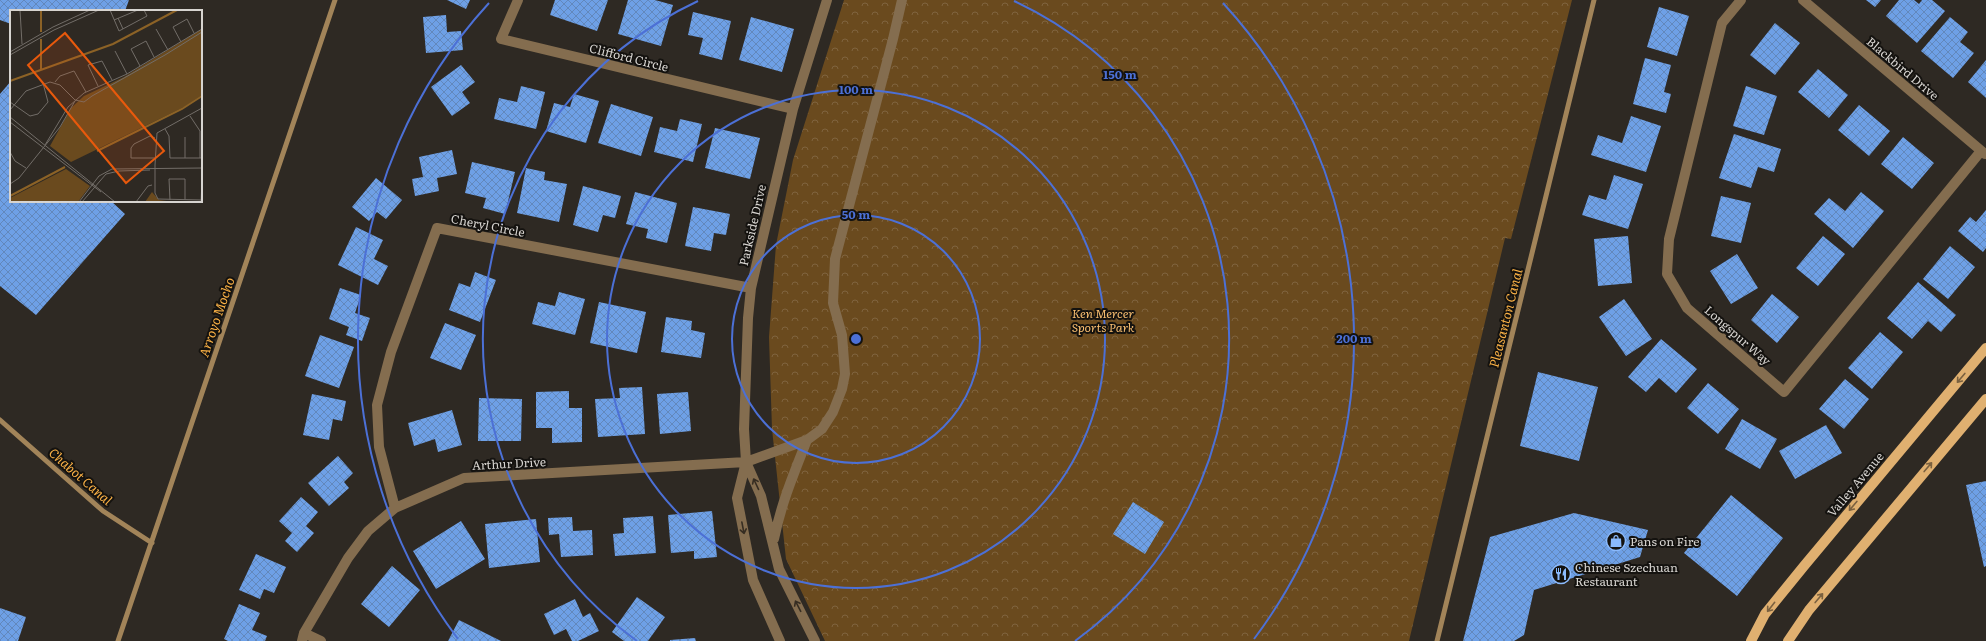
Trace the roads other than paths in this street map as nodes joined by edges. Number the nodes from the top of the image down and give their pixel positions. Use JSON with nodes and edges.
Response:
{"nodes":[{"id":1,"x":518,"y":0,"type":"edge"},
{"id":2,"x":827,"y":0,"type":"edge"},
{"id":3,"x":902,"y":0,"type":"edge"},
{"id":4,"x":1741,"y":0,"type":"edge"},
{"id":5,"x":1803,"y":0,"type":"edge"},
{"id":6,"x":793,"y":110,"type":"junction"},
{"id":7,"x":1983,"y":153,"type":"edge"},
{"id":8,"x":751,"y":288,"type":"junction"},
{"id":9,"x":1986,"y":348,"type":"edge"},
{"id":10,"x":1986,"y":399,"type":"edge"},
{"id":11,"x":807,"y":440,"type":"junction"},
{"id":12,"x":746,"y":462,"type":"junction"},
{"id":13,"x":395,"y":508,"type":"junction"},
{"id":14,"x":773,"y":543,"type":"junction"},
{"id":15,"x":303,"y":637,"type":"edge"},
{"id":16,"x":321,"y":641,"type":"edge"},
{"id":17,"x":780,"y":641,"type":"edge"},
{"id":18,"x":815,"y":641,"type":"edge"},
{"id":19,"x":1751,"y":641,"type":"edge"},
{"id":20,"x":1788,"y":641,"type":"edge"}],
"edges":[{"from":1,"to":6,"type":"street","name":"Clifford Circle"},
{"from":2,"to":6,"type":"street","name":"Parkside Drive"},
{"from":3,"to":11,"type":"street"},
{"from":4,"to":7,"type":"street","name":"Longspur Way"},
{"from":5,"to":7,"type":"street","name":"Blackbird Drive"},
{"from":6,"to":8,"type":"street","name":"Parkside Drive"},
{"from":8,"to":12,"type":"street","name":"Parkside Drive"},
{"from":8,"to":13,"type":"street","name":"Cheryl Circle"},
{"from":9,"to":19,"type":"main road","name":"Valley Avenue","one_way":true},
{"from":20,"to":10,"type":"main road","one_way":true},
{"from":11,"to":12,"type":"street","name":"Arthur Drive"},
{"from":11,"to":14,"type":"street"},
{"from":12,"to":13,"type":"street","name":"Arthur Drive"},
{"from":14,"to":12,"type":"street","name":"Parkside Drive","one_way":true},
{"from":12,"to":17,"type":"street","name":"Parkside Drive","one_way":true},
{"from":13,"to":15,"type":"street","name":"Arthur Drive"},
{"from":18,"to":14,"type":"street","name":"Parkside Drive","one_way":true},
{"from":15,"to":16,"type":"street"}]}
